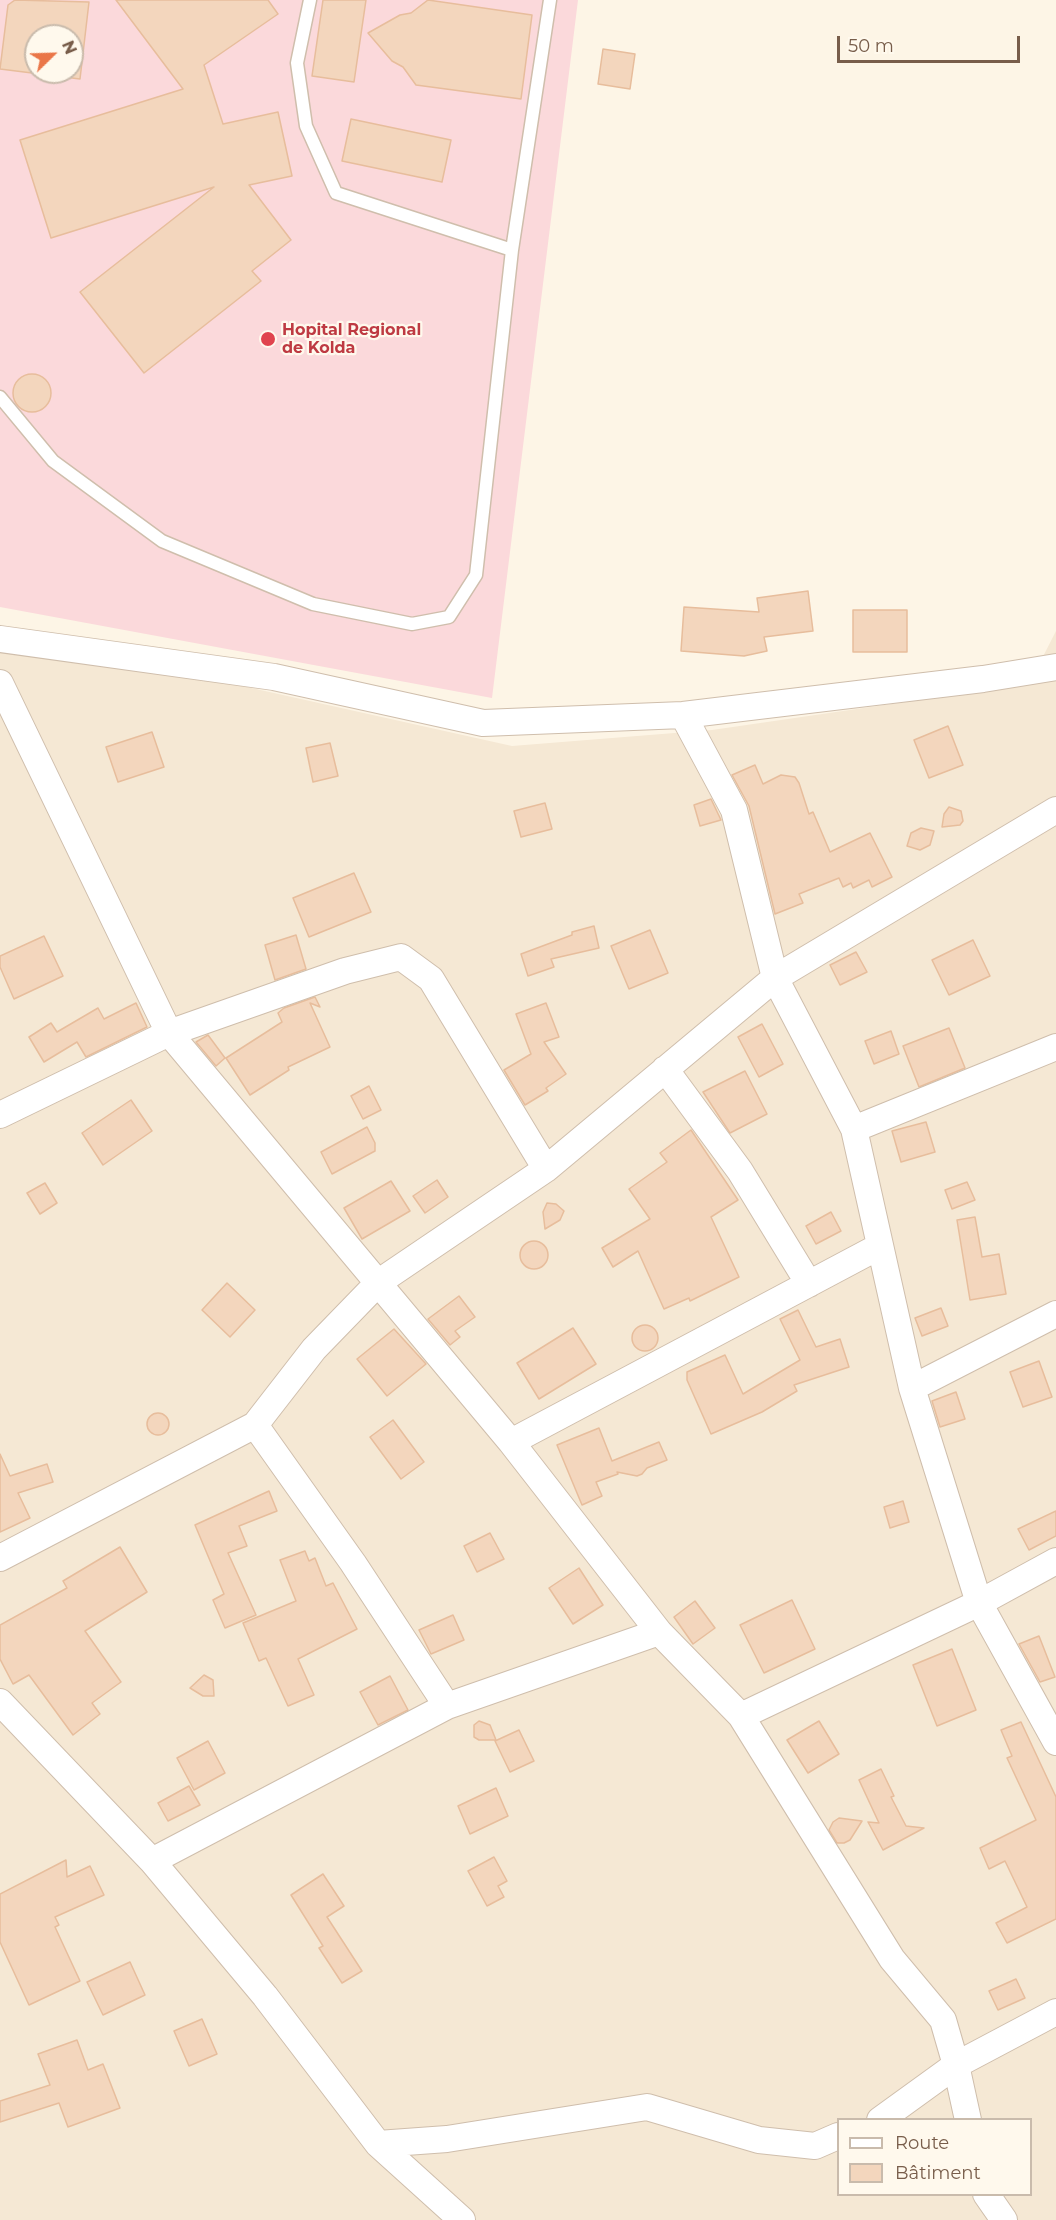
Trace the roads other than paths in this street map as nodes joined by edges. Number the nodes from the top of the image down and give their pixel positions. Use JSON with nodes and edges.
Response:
{"nodes":[{"id":1,"x":310,"y":0,"type":"edge"},
{"id":2,"x":550,"y":0,"type":"edge"},
{"id":3,"x":512,"y":250,"type":"junction"},
{"id":4,"x":0,"y":397,"type":"edge"},
{"id":5,"x":0,"y":639,"type":"edge"},
{"id":6,"x":1056,"y":666,"type":"edge"},
{"id":7,"x":0,"y":683,"type":"edge"},
{"id":8,"x":683,"y":715,"type":"junction"},
{"id":9,"x":1056,"y":810,"type":"edge"},
{"id":10,"x":775,"y":978,"type":"junction"},
{"id":11,"x":169,"y":1034,"type":"junction"},
{"id":12,"x":1056,"y":1047,"type":"edge"},
{"id":13,"x":665,"y":1069,"type":"junction"},
{"id":14,"x":0,"y":1115,"type":"edge"},
{"id":15,"x":854,"y":1129,"type":"junction"},
{"id":16,"x":546,"y":1169,"type":"junction"},
{"id":17,"x":880,"y":1246,"type":"junction"},
{"id":18,"x":379,"y":1282,"type":"junction"},
{"id":19,"x":809,"y":1284,"type":"junction"},
{"id":20,"x":1056,"y":1314,"type":"edge"},
{"id":21,"x":912,"y":1388,"type":"junction"},
{"id":22,"x":255,"y":1425,"type":"junction"},
{"id":23,"x":511,"y":1442,"type":"junction"},
{"id":24,"x":0,"y":1558,"type":"edge"},
{"id":25,"x":1056,"y":1561,"type":"edge"},
{"id":26,"x":979,"y":1603,"type":"junction"},
{"id":27,"x":659,"y":1632,"type":"junction"},
{"id":28,"x":0,"y":1702,"type":"edge"},
{"id":29,"x":447,"y":1706,"type":"junction"},
{"id":30,"x":741,"y":1716,"type":"junction"},
{"id":31,"x":1056,"y":1742,"type":"edge"},
{"id":32,"x":152,"y":1861,"type":"junction"},
{"id":33,"x":1056,"y":2012,"type":"edge"},
{"id":34,"x":956,"y":2065,"type":"junction"},
{"id":35,"x":883,"y":2118,"type":"edge"},
{"id":36,"x":968,"y":2118,"type":"edge"},
{"id":37,"x":837,"y":2136,"type":"edge"},
{"id":38,"x":378,"y":2144,"type":"junction"},
{"id":39,"x":987,"y":2196,"type":"edge"},
{"id":40,"x":453,"y":2216,"type":"edge"},
{"id":41,"x":1004,"y":2220,"type":"edge"}],
"edges":[{"from":1,"to":3,"type":"lane"},
{"from":2,"to":3,"type":"lane"},
{"from":3,"to":4,"type":"lane"},
{"from":5,"to":8,"type":"street"},
{"from":6,"to":8,"type":"street"},
{"from":7,"to":11,"type":"street"},
{"from":8,"to":10,"type":"street"},
{"from":9,"to":10,"type":"street"},
{"from":10,"to":13,"type":"street"},
{"from":10,"to":15,"type":"street"},
{"from":11,"to":14,"type":"street"},
{"from":11,"to":16,"type":"street"},
{"from":11,"to":18,"type":"street"},
{"from":12,"to":15,"type":"street"},
{"from":13,"to":16,"type":"street"},
{"from":13,"to":19,"type":"street"},
{"from":15,"to":17,"type":"street"},
{"from":16,"to":18,"type":"street"},
{"from":17,"to":19,"type":"street"},
{"from":17,"to":21,"type":"street"},
{"from":18,"to":22,"type":"street"},
{"from":18,"to":23,"type":"street"},
{"from":19,"to":23,"type":"street"},
{"from":20,"to":21,"type":"street"},
{"from":21,"to":26,"type":"street"},
{"from":22,"to":24,"type":"street"},
{"from":22,"to":29,"type":"street"},
{"from":23,"to":27,"type":"street"},
{"from":25,"to":26,"type":"street"},
{"from":26,"to":30,"type":"street"},
{"from":26,"to":31,"type":"street"},
{"from":27,"to":29,"type":"street"},
{"from":27,"to":30,"type":"street"},
{"from":28,"to":32,"type":"street"},
{"from":29,"to":32,"type":"street"},
{"from":30,"to":34,"type":"street"},
{"from":32,"to":38,"type":"street"},
{"from":33,"to":34,"type":"street"},
{"from":34,"to":35,"type":"street"},
{"from":34,"to":36,"type":"street"},
{"from":37,"to":38,"type":"street"},
{"from":38,"to":40,"type":"street"},
{"from":39,"to":41,"type":"street"}]}
